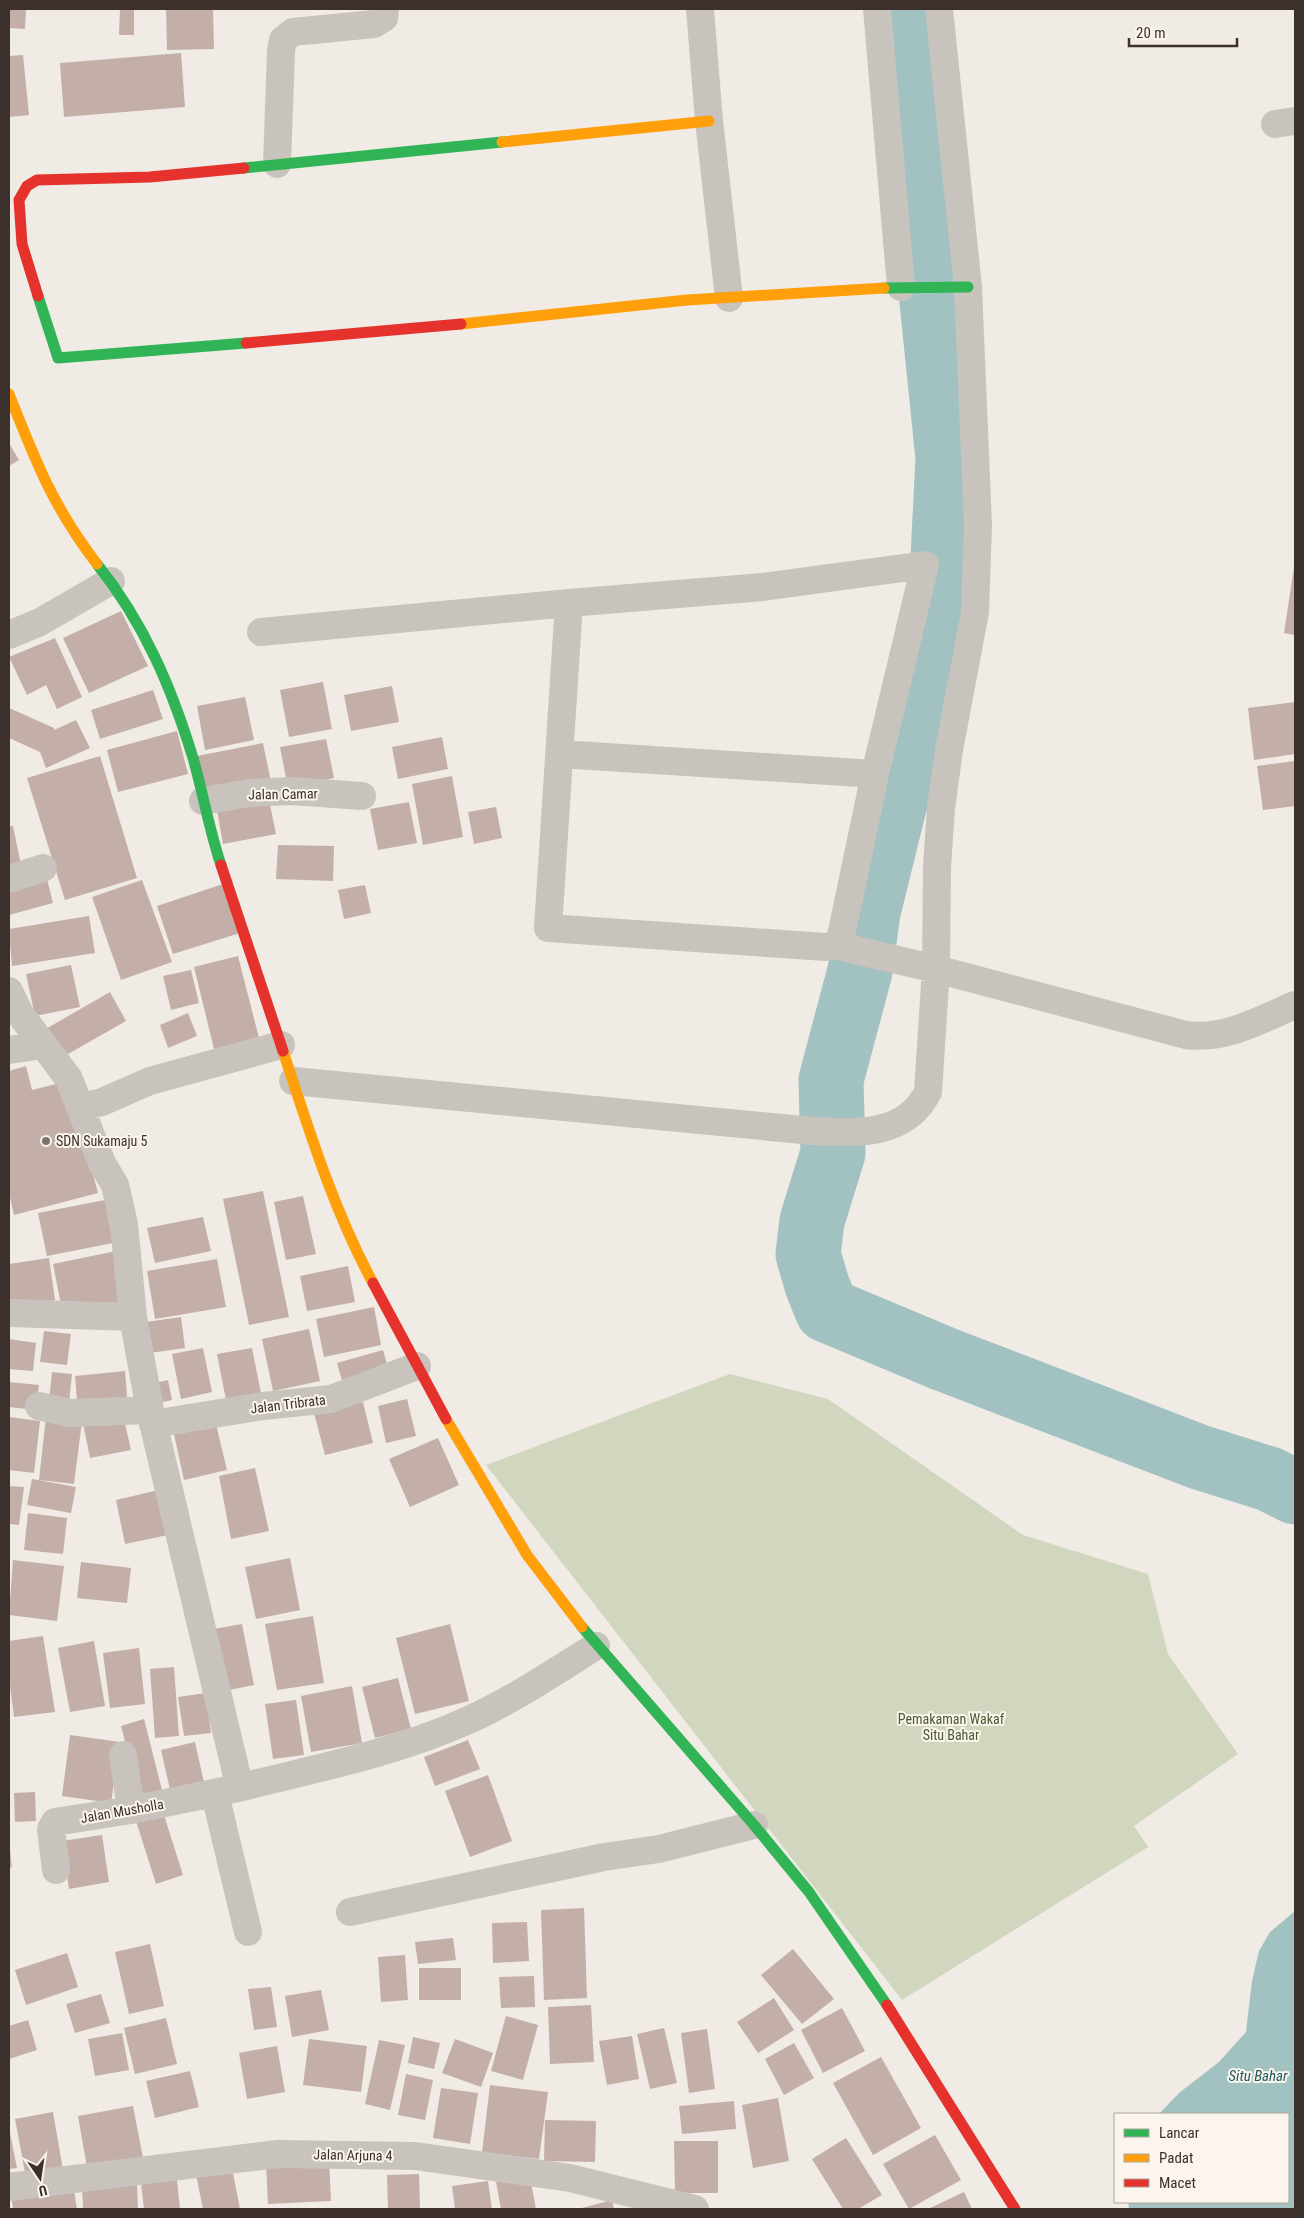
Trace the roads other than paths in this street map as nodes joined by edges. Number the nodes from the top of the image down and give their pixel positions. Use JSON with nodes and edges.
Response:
{"nodes":[{"id":1,"x":385,"y":9,"type":"edge"},
{"id":2,"x":700,"y":9,"type":"edge"},
{"id":3,"x":877,"y":9,"type":"edge"},
{"id":4,"x":939,"y":9,"type":"edge"},
{"id":5,"x":709,"y":121,"type":"junction"},
{"id":6,"x":277,"y":164,"type":"junction"},
{"id":7,"x":912,"y":287,"type":"junction"},
{"id":8,"x":957,"y":287,"type":"junction"},
{"id":9,"x":729,"y":298,"type":"junction"},
{"id":10,"x":10,"y":399,"type":"edge"},
{"id":11,"x":111,"y":580,"type":"junction"},
{"id":12,"x":569,"y":603,"type":"junction"},
{"id":13,"x":261,"y":632,"type":"dead end"},
{"id":14,"x":9,"y":635,"type":"edge"},
{"id":15,"x":560,"y":754,"type":"junction"},
{"id":16,"x":875,"y":774,"type":"junction"},
{"id":17,"x":362,"y":796,"type":"dead end"},
{"id":18,"x":203,"y":801,"type":"junction"},
{"id":19,"x":43,"y":868,"type":"dead end"},
{"id":20,"x":9,"y":879,"type":"edge"},
{"id":21,"x":834,"y":945,"type":"junction"},
{"id":22,"x":936,"y":969,"type":"junction"},
{"id":23,"x":9,"y":991,"type":"edge"},
{"id":24,"x":1295,"y":1005,"type":"edge"},
{"id":25,"x":282,"y":1045,"type":"junction"},
{"id":26,"x":43,"y":1046,"type":"junction"},
{"id":27,"x":9,"y":1050,"type":"edge"},
{"id":28,"x":293,"y":1081,"type":"junction"},
{"id":29,"x":81,"y":1107,"type":"junction"},
{"id":30,"x":9,"y":1313,"type":"edge"},
{"id":31,"x":133,"y":1318,"type":"junction"},
{"id":32,"x":417,"y":1366,"type":"junction"},
{"id":33,"x":40,"y":1406,"type":"dead end"},
{"id":34,"x":152,"y":1417,"type":"junction"},
{"id":35,"x":596,"y":1646,"type":"junction"},
{"id":36,"x":123,"y":1755,"type":"dead end"},
{"id":37,"x":227,"y":1791,"type":"junction"},
{"id":38,"x":131,"y":1810,"type":"junction"},
{"id":39,"x":754,"y":1825,"type":"junction"},
{"id":40,"x":56,"y":1870,"type":"dead end"},
{"id":41,"x":350,"y":1912,"type":"dead end"},
{"id":42,"x":248,"y":1932,"type":"dead end"},
{"id":43,"x":9,"y":2188,"type":"edge"},
{"id":44,"x":695,"y":2209,"type":"edge"},
{"id":45,"x":1015,"y":2209,"type":"edge"}],
"edges":[{"from":1,"to":6,"type":"street"},
{"from":2,"to":5,"type":"street"},
{"from":3,"to":7,"type":"street"},
{"from":4,"to":8,"type":"street"},
{"from":5,"to":6,"type":"street"},
{"from":5,"to":9,"type":"street"},
{"from":6,"to":9,"type":"street"},
{"from":7,"to":8,"type":"street"},
{"from":7,"to":9,"type":"street"},
{"from":8,"to":22,"type":"street"},
{"from":10,"to":11,"type":"street"},
{"from":11,"to":14,"type":"street"},
{"from":11,"to":18,"type":"street"},
{"from":12,"to":13,"type":"street"},
{"from":12,"to":15,"type":"street"},
{"from":12,"to":16,"type":"street"},
{"from":15,"to":16,"type":"street"},
{"from":15,"to":21,"type":"street"},
{"from":16,"to":21,"type":"street"},
{"from":17,"to":18,"type":"street","name":"Jalan Camar"},
{"from":18,"to":25,"type":"street"},
{"from":19,"to":20,"type":"street"},
{"from":21,"to":22,"type":"street"},
{"from":22,"to":24,"type":"street"},
{"from":22,"to":28,"type":"street"},
{"from":23,"to":26,"type":"street"},
{"from":25,"to":28,"type":"street"},
{"from":25,"to":29,"type":"street"},
{"from":26,"to":27,"type":"street"},
{"from":26,"to":29,"type":"street"},
{"from":28,"to":32,"type":"street"},
{"from":29,"to":31,"type":"street"},
{"from":30,"to":31,"type":"street"},
{"from":31,"to":34,"type":"street"},
{"from":32,"to":34,"type":"street","name":"Jalan Tribrata"},
{"from":32,"to":35,"type":"street"},
{"from":33,"to":34,"type":"street","name":"Jalan Tribrata"},
{"from":34,"to":37,"type":"street"},
{"from":35,"to":37,"type":"street","name":"Jalan Musholla"},
{"from":35,"to":39,"type":"street"},
{"from":36,"to":38,"type":"street"},
{"from":37,"to":38,"type":"street","name":"Jalan Musholla"},
{"from":37,"to":42,"type":"street"},
{"from":38,"to":40,"type":"street","name":"Jalan Musholla"},
{"from":39,"to":41,"type":"street"},
{"from":39,"to":45,"type":"street"},
{"from":43,"to":44,"type":"street","name":"Jalan Arjuna 4"}]}
